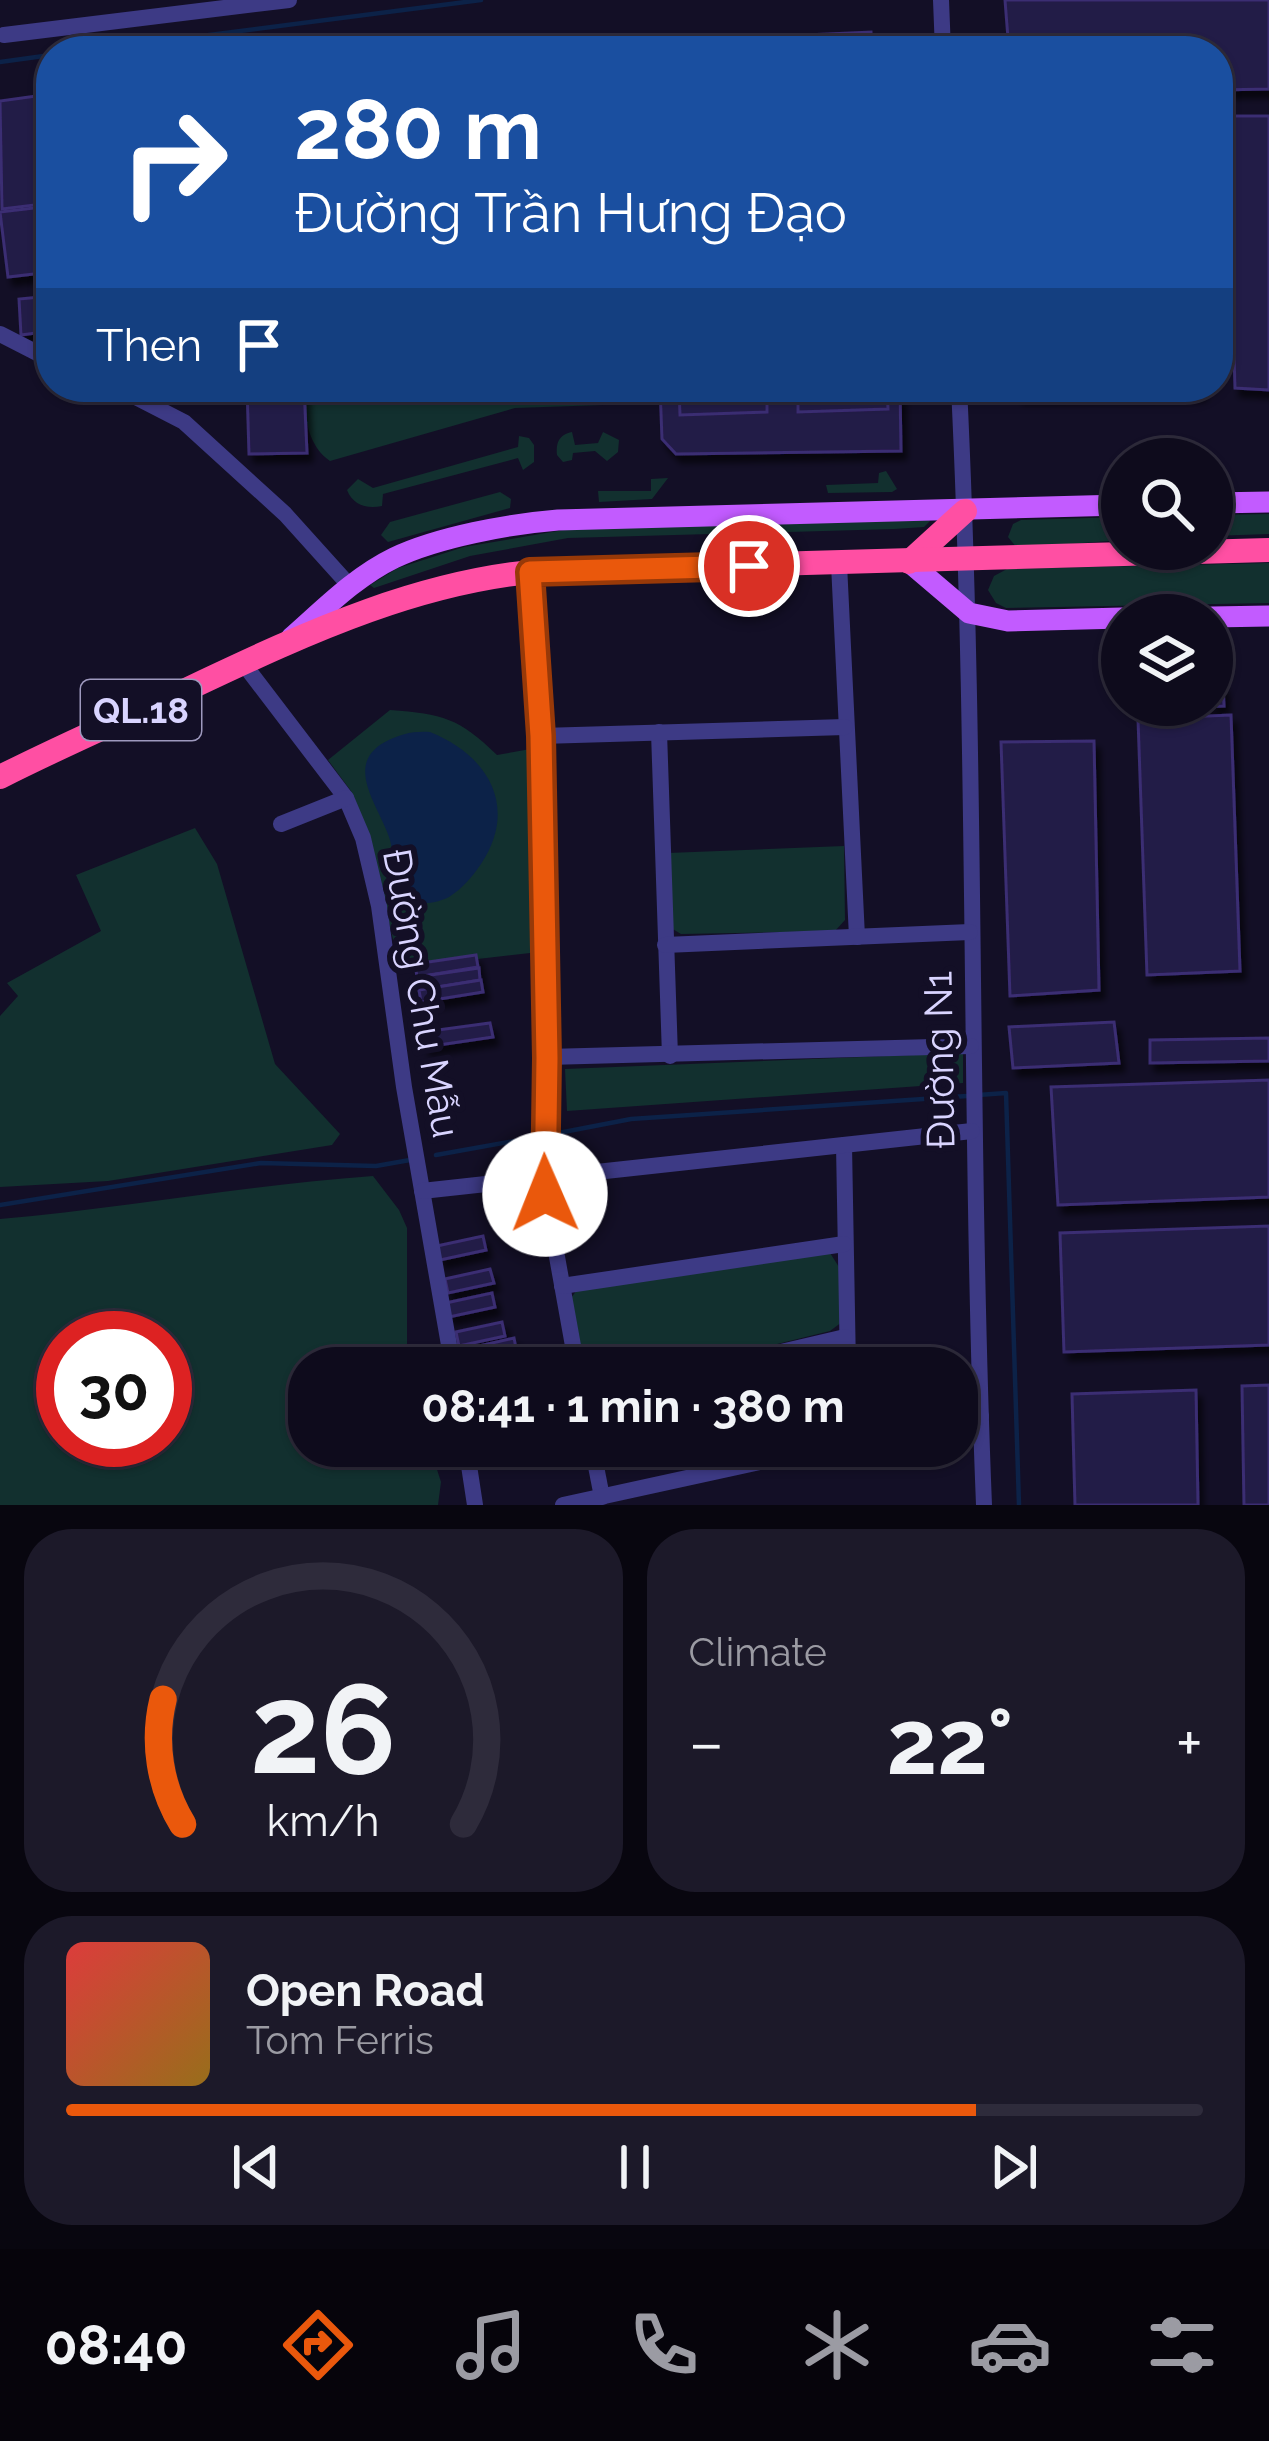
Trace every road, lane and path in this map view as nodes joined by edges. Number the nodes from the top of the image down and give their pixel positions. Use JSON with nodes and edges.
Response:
{"nodes":[{"id":1,"x":289,"y":0,"type":"edge"},
{"id":2,"x":940,"y":0,"type":"edge"},
{"id":3,"x":4,"y":34,"type":"dead end"},
{"id":4,"x":942,"y":36,"type":"edge"},
{"id":5,"x":0,"y":334,"type":"edge"},
{"id":6,"x":36,"y":352,"type":"edge"},
{"id":7,"x":145,"y":402,"type":"edge"},
{"id":8,"x":960,"y":402,"type":"edge"},
{"id":9,"x":1269,"y":502,"type":"edge"},
{"id":10,"x":1233,"y":503,"type":"edge"},
{"id":11,"x":1101,"y":506,"type":"edge"},
{"id":12,"x":964,"y":511,"type":"junction"},
{"id":13,"x":1269,"y":550,"type":"edge"},
{"id":14,"x":967,"y":559,"type":"junction"},
{"id":15,"x":909,"y":562,"type":"junction"},
{"id":16,"x":839,"y":563,"type":"junction"},
{"id":17,"x":530,"y":572,"type":"junction"},
{"id":18,"x":350,"y":586,"type":"junction"},
{"id":19,"x":969,"y":613,"type":"junction"},
{"id":20,"x":1269,"y":616,"type":"edge"},
{"id":21,"x":1233,"y":617,"type":"edge"},
{"id":22,"x":1101,"y":619,"type":"edge"},
{"id":23,"x":283,"y":645,"type":"junction"},
{"id":24,"x":243,"y":663,"type":"junction"},
{"id":25,"x":845,"y":727,"type":"junction"},
{"id":26,"x":659,"y":732,"type":"junction"},
{"id":27,"x":541,"y":736,"type":"junction"},
{"id":28,"x":0,"y":777,"type":"edge"},
{"id":29,"x":346,"y":798,"type":"junction"},
{"id":30,"x":281,"y":824,"type":"dead end"},
{"id":31,"x":970,"y":932,"type":"junction"},
{"id":32,"x":857,"y":938,"type":"junction"},
{"id":33,"x":665,"y":944,"type":"junction"},
{"id":34,"x":971,"y":1046,"type":"junction"},
{"id":35,"x":670,"y":1055,"type":"junction"},
{"id":36,"x":547,"y":1058,"type":"junction"},
{"id":37,"x":972,"y":1130,"type":"junction"},
{"id":38,"x":844,"y":1145,"type":"junction"},
{"id":39,"x":544,"y":1172,"type":"junction"},
{"id":40,"x":422,"y":1191,"type":"junction"},
{"id":41,"x":844,"y":1244,"type":"junction"},
{"id":42,"x":562,"y":1286,"type":"junction"},
{"id":43,"x":845,"y":1337,"type":"junction"},
{"id":44,"x":449,"y":1347,"type":"edge"},
{"id":45,"x":573,"y":1347,"type":"edge"},
{"id":46,"x":802,"y":1347,"type":"edge"},
{"id":47,"x":846,"y":1347,"type":"edge"},
{"id":48,"x":978,"y":1416,"type":"edge"},
{"id":49,"x":981,"y":1416,"type":"junction"},
{"id":50,"x":469,"y":1467,"type":"edge"},
{"id":51,"x":596,"y":1467,"type":"edge"},
{"id":52,"x":738,"y":1467,"type":"edge"},
{"id":53,"x":602,"y":1497,"type":"junction"},
{"id":54,"x":475,"y":1505,"type":"edge"},
{"id":55,"x":563,"y":1505,"type":"edge"},
{"id":56,"x":984,"y":1505,"type":"edge"}],
"edges":[{"from":1,"to":3,"type":"street"},
{"from":2,"to":4,"type":"street"},
{"from":5,"to":6,"type":"street"},
{"from":7,"to":18,"type":"street"},
{"from":8,"to":12,"type":"street","name":"Đường N1"},
{"from":9,"to":10,"type":"main road"},
{"from":11,"to":12,"type":"main road"},
{"from":12,"to":14,"type":"street","name":"Đường N1"},
{"from":12,"to":15,"type":"highway"},
{"from":12,"to":18,"type":"main road"},
{"from":13,"to":14,"type":"highway","number":"QL.18"},
{"from":14,"to":15,"type":"highway","number":"QL.18"},
{"from":14,"to":19,"type":"street","name":"Đường N1"},
{"from":15,"to":16,"type":"highway","number":"QL.18"},
{"from":15,"to":19,"type":"main road"},
{"from":16,"to":17,"type":"highway","number":"QL.18"},
{"from":16,"to":25,"type":"street"},
{"from":17,"to":23,"type":"highway","number":"QL.18"},
{"from":17,"to":27,"type":"street"},
{"from":18,"to":23,"type":"main road"},
{"from":19,"to":22,"type":"main road"},
{"from":19,"to":31,"type":"street","name":"Đường N1"},
{"from":20,"to":21,"type":"main road"},
{"from":23,"to":24,"type":"highway","number":"QL.18"},
{"from":24,"to":28,"type":"highway","number":"QL.18"},
{"from":24,"to":29,"type":"street","name":"Đường Chu Mẫu"},
{"from":25,"to":26,"type":"street"},
{"from":25,"to":32,"type":"street"},
{"from":26,"to":27,"type":"street"},
{"from":26,"to":33,"type":"street"},
{"from":27,"to":36,"type":"street"},
{"from":29,"to":30,"type":"street"},
{"from":29,"to":40,"type":"street","name":"Đường Chu Mẫu"},
{"from":31,"to":32,"type":"street"},
{"from":31,"to":34,"type":"street","name":"Đường N1"},
{"from":32,"to":33,"type":"street"},
{"from":33,"to":35,"type":"street"},
{"from":34,"to":35,"type":"street"},
{"from":34,"to":37,"type":"street","name":"Đường N1"},
{"from":35,"to":36,"type":"street"},
{"from":36,"to":39,"type":"street"},
{"from":37,"to":38,"type":"street"},
{"from":37,"to":49,"type":"street","name":"Đường N1"},
{"from":38,"to":39,"type":"street"},
{"from":38,"to":41,"type":"street"},
{"from":39,"to":40,"type":"street"},
{"from":39,"to":42,"type":"street"},
{"from":40,"to":44,"type":"street","name":"Đường Chu Mẫu"},
{"from":41,"to":42,"type":"street"},
{"from":41,"to":43,"type":"street"},
{"from":42,"to":45,"type":"street"},
{"from":43,"to":46,"type":"street"},
{"from":43,"to":47,"type":"street"},
{"from":48,"to":49,"type":"street"},
{"from":49,"to":56,"type":"street","name":"Đường N1"},
{"from":50,"to":54,"type":"street"},
{"from":51,"to":53,"type":"street"},
{"from":52,"to":53,"type":"street"},
{"from":53,"to":55,"type":"street"}]}
